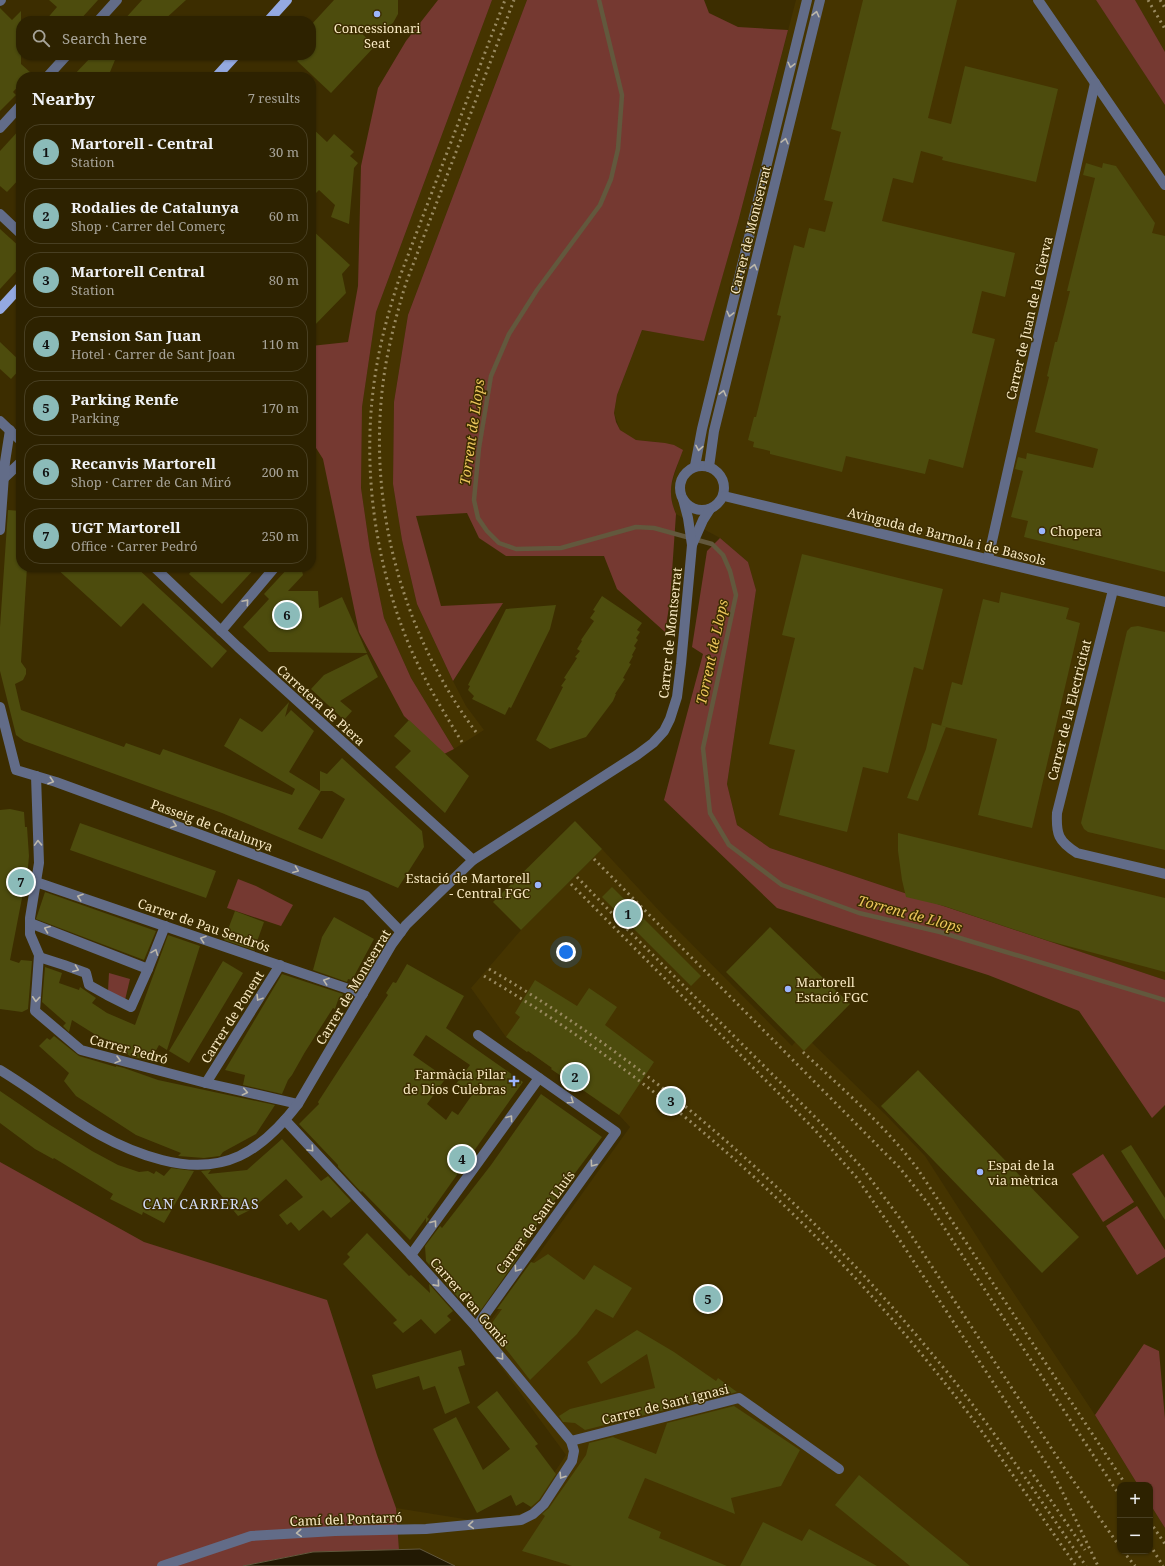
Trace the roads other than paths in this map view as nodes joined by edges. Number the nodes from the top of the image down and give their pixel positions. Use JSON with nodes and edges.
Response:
{"nodes":[{"id":1,"x":117,"y":0,"type":"edge"},
{"id":2,"x":287,"y":0,"type":"edge"},
{"id":3,"x":807,"y":0,"type":"edge"},
{"id":4,"x":820,"y":0,"type":"edge"},
{"id":5,"x":1038,"y":0,"type":"edge"},
{"id":6,"x":103,"y":16,"type":"edge"},
{"id":7,"x":273,"y":16,"type":"edge"},
{"id":8,"x":62,"y":60,"type":"edge"},
{"id":9,"x":231,"y":60,"type":"edge"},
{"id":10,"x":52,"y":72,"type":"edge"},
{"id":11,"x":221,"y":72,"type":"edge"},
{"id":12,"x":1095,"y":83,"type":"junction"},
{"id":13,"x":16,"y":110,"type":"edge"},
{"id":14,"x":0,"y":128,"type":"edge"},
{"id":15,"x":1165,"y":185,"type":"edge"},
{"id":16,"x":0,"y":214,"type":"edge"},
{"id":17,"x":16,"y":229,"type":"edge"},
{"id":18,"x":16,"y":291,"type":"edge"},
{"id":19,"x":0,"y":309,"type":"edge"},
{"id":20,"x":0,"y":421,"type":"edge"},
{"id":21,"x":10,"y":430,"type":"junction"},
{"id":22,"x":16,"y":436,"type":"edge"},
{"id":23,"x":695,"y":466,"type":"junction"},
{"id":24,"x":16,"y":467,"type":"edge"},
{"id":25,"x":709,"y":467,"type":"junction"},
{"id":26,"x":4,"y":478,"type":"junction"},
{"id":27,"x":724,"y":496,"type":"junction"},
{"id":28,"x":683,"y":499,"type":"junction"},
{"id":29,"x":710,"y":509,"type":"junction"},
{"id":30,"x":0,"y":530,"type":"edge"},
{"id":31,"x":692,"y":545,"type":"junction"},
{"id":32,"x":988,"y":558,"type":"junction"},
{"id":33,"x":159,"y":572,"type":"edge"},
{"id":34,"x":272,"y":572,"type":"edge"},
{"id":35,"x":1113,"y":590,"type":"junction"},
{"id":36,"x":1165,"y":602,"type":"edge"},
{"id":37,"x":220,"y":631,"type":"junction"},
{"id":38,"x":0,"y":708,"type":"edge"},
{"id":39,"x":36,"y":776,"type":"junction"},
{"id":40,"x":473,"y":860,"type":"junction"},
{"id":41,"x":1165,"y":874,"type":"edge"},
{"id":42,"x":36,"y":882,"type":"junction"},
{"id":43,"x":30,"y":923,"type":"junction"},
{"id":44,"x":164,"y":926,"type":"junction"},
{"id":45,"x":400,"y":932,"type":"junction"},
{"id":46,"x":39,"y":957,"type":"junction"},
{"id":47,"x":280,"y":965,"type":"junction"},
{"id":48,"x":148,"y":969,"type":"junction"},
{"id":49,"x":363,"y":994,"type":"junction"},
{"id":50,"x":478,"y":1035,"type":"dead end"},
{"id":51,"x":0,"y":1070,"type":"edge"},
{"id":52,"x":539,"y":1078,"type":"junction"},
{"id":53,"x":206,"y":1083,"type":"junction"},
{"id":54,"x":298,"y":1104,"type":"junction"},
{"id":55,"x":285,"y":1120,"type":"junction"},
{"id":56,"x":411,"y":1255,"type":"junction"},
{"id":57,"x":476,"y":1327,"type":"junction"},
{"id":58,"x":571,"y":1441,"type":"junction"},
{"id":59,"x":839,"y":1468,"type":"dead end"},
{"id":60,"x":162,"y":1566,"type":"edge"}],
"edges":[{"from":1,"to":6,"type":"street"},
{"from":2,"to":7,"type":"main road"},
{"from":3,"to":23,"type":"street","name":"Carrer de Montserrat","one_way":true},
{"from":25,"to":4,"type":"street","name":"Carrer de Montserrat","one_way":true},
{"from":5,"to":12,"type":"street"},
{"from":8,"to":10,"type":"street"},
{"from":9,"to":11,"type":"main road"},
{"from":12,"to":15,"type":"street"},
{"from":12,"to":32,"type":"street","name":"Carrer de Juan de la Cierva"},
{"from":13,"to":14,"type":"street"},
{"from":16,"to":17,"type":"street"},
{"from":18,"to":19,"type":"main road"},
{"from":20,"to":21,"type":"street"},
{"from":21,"to":22,"type":"street"},
{"from":21,"to":26,"type":"street"},
{"from":23,"to":25,"type":"street"},
{"from":23,"to":28,"type":"street"},
{"from":24,"to":26,"type":"street"},
{"from":25,"to":27,"type":"street"},
{"from":26,"to":30,"type":"street"},
{"from":27,"to":29,"type":"street"},
{"from":27,"to":32,"type":"street","name":"Avinguda de Barnola i de Bassols"},
{"from":28,"to":29,"type":"street"},
{"from":28,"to":31,"type":"street","name":"Carrer de Montserrat"},
{"from":29,"to":31,"type":"street","name":"Carrer de Montserrat"},
{"from":31,"to":40,"type":"street","name":"Carrer de Montserrat"},
{"from":32,"to":35,"type":"street","name":"Avinguda de Barnola i de Bassols"},
{"from":33,"to":37,"type":"street","name":"Carretera de Piera"},
{"from":37,"to":34,"type":"street","one_way":true},
{"from":35,"to":36,"type":"street","name":"Avinguda de Barnola i de Bassols"},
{"from":35,"to":41,"type":"street","name":"Carrer de la Electricitat"},
{"from":37,"to":40,"type":"street","name":"Carretera de Piera"},
{"from":38,"to":39,"type":"street","name":"Passeig de Catalunya"},
{"from":42,"to":39,"type":"street","name":"Carrer Pedró","one_way":true},
{"from":39,"to":45,"type":"street","name":"Passeig de Catalunya","one_way":true},
{"from":40,"to":45,"type":"street","name":"Carrer de Montserrat"},
{"from":42,"to":43,"type":"street","name":"Carrer Pedró"},
{"from":44,"to":42,"type":"street","name":"Carrer de Pau Sendrós","one_way":true},
{"from":43,"to":46,"type":"street","name":"Carrer Pedró"},
{"from":48,"to":43,"type":"street","one_way":true},
{"from":47,"to":44,"type":"street","name":"Carrer de Pau Sendrós","one_way":true},
{"from":48,"to":44,"type":"street","one_way":true},
{"from":45,"to":49,"type":"street","name":"Carrer de Montserrat"},
{"from":46,"to":48,"type":"street","one_way":true},
{"from":46,"to":53,"type":"street","name":"Carrer Pedró","one_way":true},
{"from":49,"to":47,"type":"street","name":"Carrer de Pau Sendrós","one_way":true},
{"from":47,"to":53,"type":"street","name":"Carrer de Ponent","one_way":true},
{"from":49,"to":54,"type":"street","name":"Carrer de Montserrat"},
{"from":50,"to":52,"type":"street"},
{"from":51,"to":55,"type":"street","name":"Carrer de Montserrat"},
{"from":56,"to":52,"type":"street","one_way":true},
{"from":52,"to":57,"type":"street","name":"Carrer de Sant Lluís","one_way":true},
{"from":53,"to":54,"type":"street","name":"Carrer Pedró","one_way":true},
{"from":54,"to":55,"type":"street","name":"Carrer de Montserrat"},
{"from":55,"to":56,"type":"street","name":"Carrer d'en Gomis","one_way":true},
{"from":56,"to":57,"type":"street","name":"Carrer d'en Gomis","one_way":true},
{"from":57,"to":58,"type":"street","name":"Carrer d'en Gomis","one_way":true},
{"from":58,"to":59,"type":"street","name":"Carrer de Sant Ignasi"},
{"from":58,"to":60,"type":"street","name":"Camí del Pontarró","one_way":true}]}
